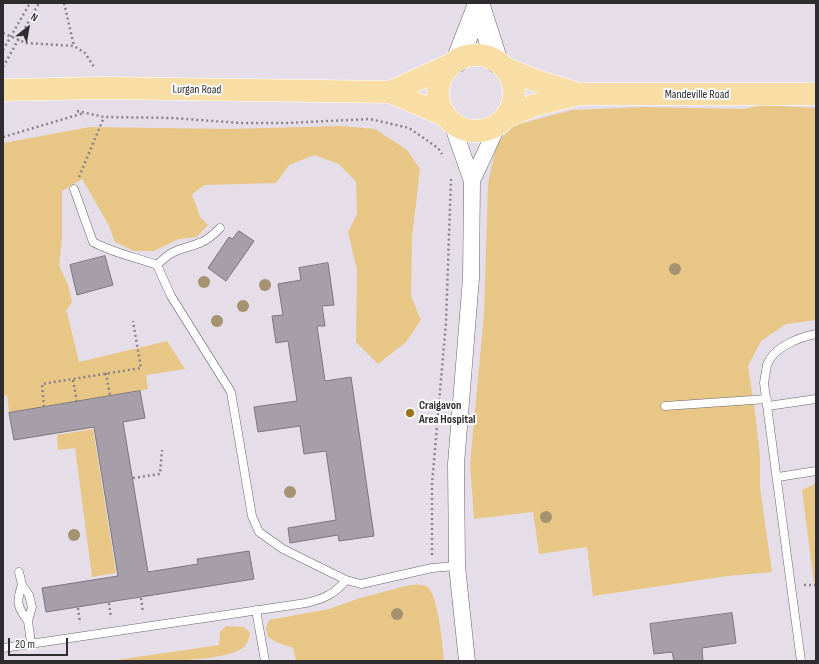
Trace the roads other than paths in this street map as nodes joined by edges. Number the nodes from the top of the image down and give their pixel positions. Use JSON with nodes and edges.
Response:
{"nodes":[{"id":1,"x":478,"y":5,"type":"edge"},
{"id":2,"x":453,"y":63,"type":"junction"},
{"id":3,"x":501,"y":65,"type":"junction"},
{"id":4,"x":3,"y":90,"type":"edge"},
{"id":5,"x":390,"y":92,"type":"junction"},
{"id":6,"x":579,"y":94,"type":"junction"},
{"id":7,"x":816,"y":94,"type":"edge"},
{"id":8,"x":448,"y":119,"type":"junction"},
{"id":9,"x":502,"y":121,"type":"junction"},
{"id":10,"x":472,"y":181,"type":"junction"},
{"id":11,"x":74,"y":189,"type":"road end"},
{"id":12,"x":220,"y":228,"type":"dead end"},
{"id":13,"x":157,"y":265,"type":"junction"},
{"id":14,"x":816,"y":334,"type":"edge"},
{"id":15,"x":816,"y":399,"type":"edge"},
{"id":16,"x":767,"y":402,"type":"junction"},
{"id":17,"x":665,"y":406,"type":"dead end"},
{"id":18,"x":816,"y":471,"type":"edge"},
{"id":19,"x":778,"y":477,"type":"junction"},
{"id":20,"x":457,"y":566,"type":"junction"},
{"id":21,"x":19,"y":572,"type":"dead end"},
{"id":22,"x":346,"y":580,"type":"junction"},
{"id":23,"x":22,"y":585,"type":"junction"},
{"id":24,"x":256,"y":610,"type":"junction"},
{"id":25,"x":28,"y":621,"type":"junction"},
{"id":26,"x":31,"y":644,"type":"junction"},
{"id":27,"x":3,"y":648,"type":"edge"},
{"id":28,"x":265,"y":661,"type":"edge"},
{"id":29,"x":467,"y":661,"type":"edge"},
{"id":30,"x":801,"y":661,"type":"edge"}],
"edges":[{"from":1,"to":2,"type":"street"},
{"from":1,"to":3,"type":"street"},
{"from":2,"to":3,"type":"main road"},
{"from":2,"to":5,"type":"main road"},
{"from":2,"to":8,"type":"main road"},
{"from":3,"to":6,"type":"main road","name":"Mandeville Road"},
{"from":3,"to":9,"type":"main road"},
{"from":4,"to":5,"type":"main road","name":"Lurgan Road"},
{"from":5,"to":8,"type":"main road"},
{"from":6,"to":7,"type":"main road","name":"Mandeville Road"},
{"from":6,"to":9,"type":"main road","name":"Mandeville Road"},
{"from":8,"to":9,"type":"main road"},
{"from":8,"to":10,"type":"street"},
{"from":9,"to":10,"type":"street"},
{"from":10,"to":20,"type":"street"},
{"from":11,"to":13,"type":"lane"},
{"from":12,"to":13,"type":"lane"},
{"from":13,"to":22,"type":"lane"},
{"from":14,"to":16,"type":"lane"},
{"from":15,"to":16,"type":"lane"},
{"from":16,"to":17,"type":"lane"},
{"from":16,"to":19,"type":"lane"},
{"from":18,"to":19,"type":"lane"},
{"from":19,"to":30,"type":"lane"},
{"from":20,"to":22,"type":"lane"},
{"from":20,"to":29,"type":"street"},
{"from":21,"to":23,"type":"lane"},
{"from":22,"to":24,"type":"lane"},
{"from":23,"to":25,"type":"lane"},
{"from":23,"to":25,"type":"lane"},
{"from":24,"to":26,"type":"lane"},
{"from":24,"to":28,"type":"lane"},
{"from":25,"to":26,"type":"lane"},
{"from":26,"to":27,"type":"lane"}]}
